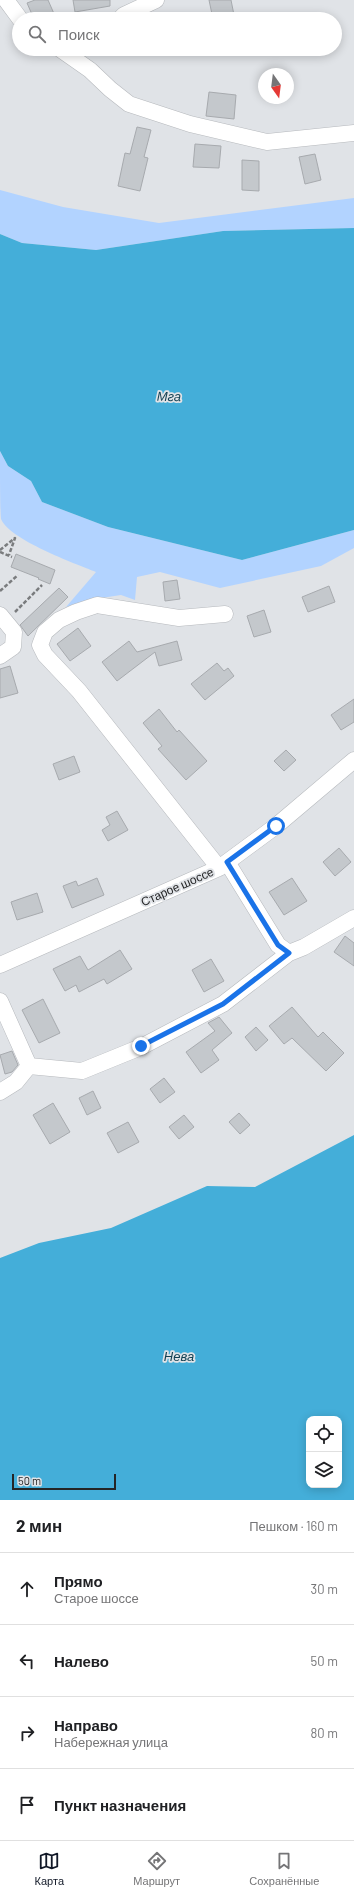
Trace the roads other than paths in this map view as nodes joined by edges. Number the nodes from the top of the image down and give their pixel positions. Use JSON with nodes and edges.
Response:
{"nodes":[{"id":1,"x":6,"y":0,"type":"edge"},
{"id":2,"x":156,"y":0,"type":"edge"},
{"id":3,"x":15,"y":12,"type":"edge"},
{"id":4,"x":130,"y":12,"type":"edge"},
{"id":5,"x":76,"y":56,"type":"edge"},
{"id":6,"x":354,"y":134,"type":"edge"},
{"id":7,"x":225,"y":614,"type":"dead end"},
{"id":8,"x":3,"y":618,"type":"edge"},
{"id":9,"x":0,"y":656,"type":"edge"},
{"id":10,"x":354,"y":760,"type":"edge"},
{"id":11,"x":223,"y":865,"type":"junction"},
{"id":12,"x":354,"y":918,"type":"edge"},
{"id":13,"x":289,"y":953,"type":"junction"},
{"id":14,"x":0,"y":965,"type":"edge"},
{"id":15,"x":0,"y":1001,"type":"edge"},
{"id":16,"x":29,"y":1066,"type":"junction"},
{"id":17,"x":0,"y":1092,"type":"edge"}],
"edges":[{"from":1,"to":3,"type":"street"},
{"from":2,"to":4,"type":"street"},
{"from":5,"to":6,"type":"street"},
{"from":7,"to":11,"type":"street"},
{"from":8,"to":9,"type":"street"},
{"from":10,"to":11,"type":"street","name":"Старое шоссе"},
{"from":11,"to":13,"type":"street"},
{"from":11,"to":14,"type":"street","name":"Старое шоссе"},
{"from":12,"to":13,"type":"street"},
{"from":13,"to":16,"type":"street"},
{"from":15,"to":16,"type":"street"},
{"from":16,"to":17,"type":"street"}]}
